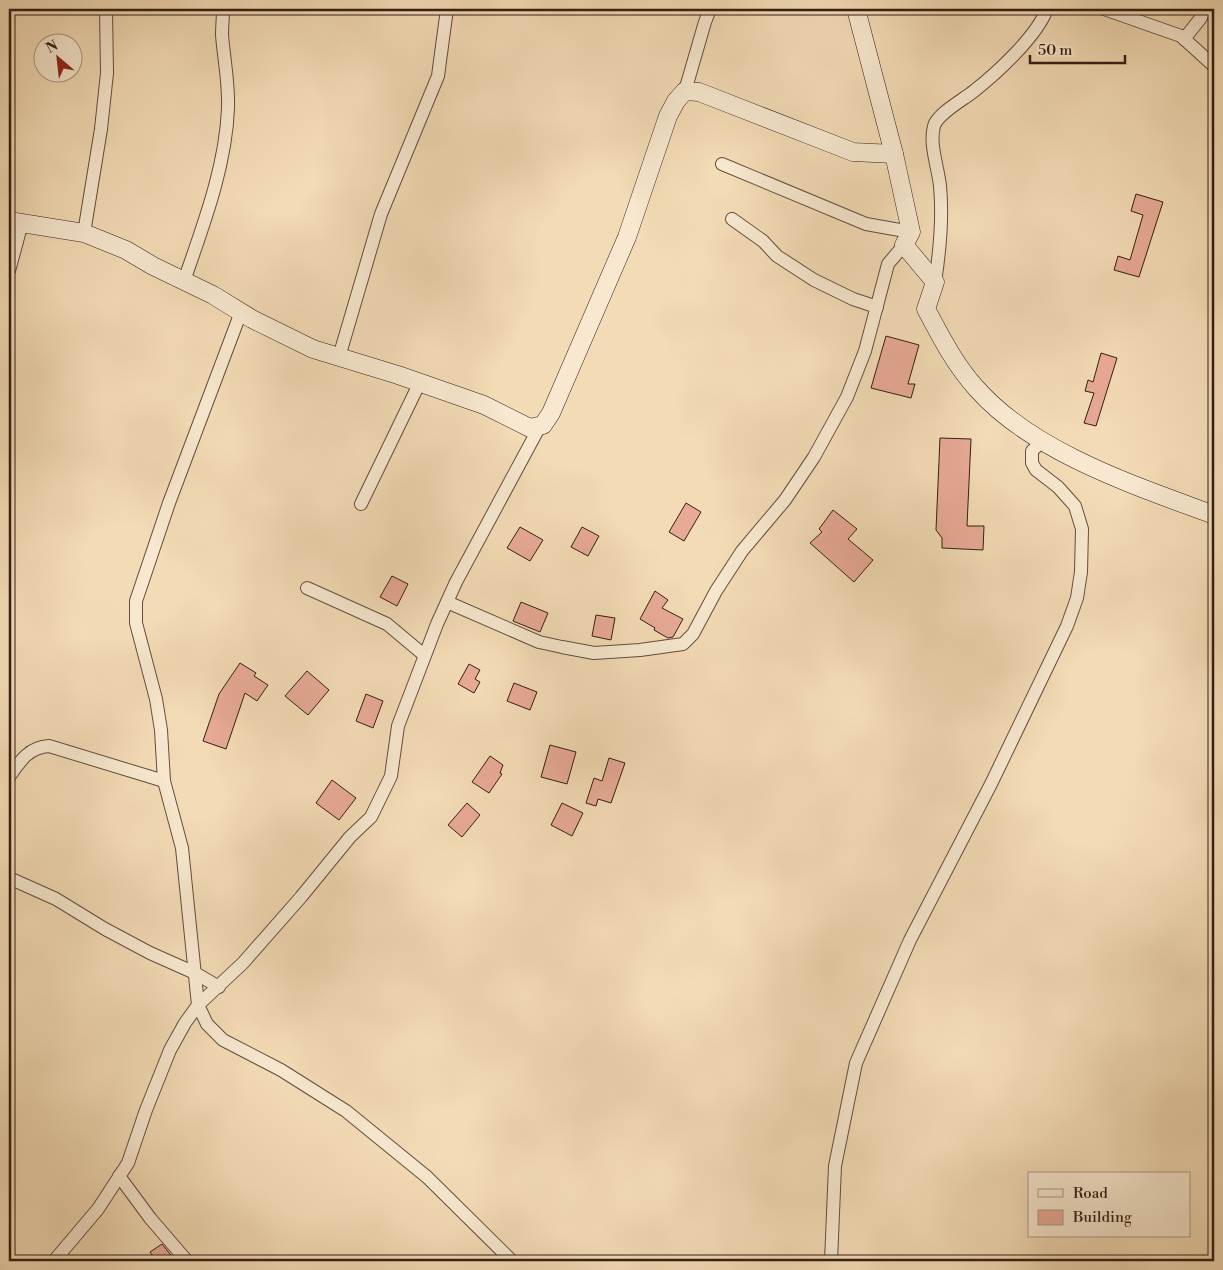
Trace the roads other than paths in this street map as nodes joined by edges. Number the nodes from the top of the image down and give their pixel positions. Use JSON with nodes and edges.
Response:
{"nodes":[{"id":1,"x":106,"y":9,"type":"edge"},
{"id":2,"x":223,"y":9,"type":"edge"},
{"id":3,"x":447,"y":9,"type":"edge"},
{"id":4,"x":710,"y":9,"type":"edge"},
{"id":5,"x":856,"y":9,"type":"edge"},
{"id":6,"x":1047,"y":9,"type":"edge"},
{"id":7,"x":1104,"y":9,"type":"edge"},
{"id":8,"x":1205,"y":9,"type":"edge"},
{"id":9,"x":1184,"y":39,"type":"junction"},
{"id":10,"x":1214,"y":66,"type":"edge"},
{"id":11,"x":685,"y":91,"type":"junction"},
{"id":12,"x":894,"y":154,"type":"junction"},
{"id":13,"x":722,"y":164,"type":"dead end"},
{"id":14,"x":732,"y":219,"type":"dead end"},
{"id":15,"x":16,"y":222,"type":"edge"},
{"id":16,"x":84,"y":233,"type":"junction"},
{"id":17,"x":907,"y":238,"type":"junction"},
{"id":18,"x":9,"y":271,"type":"edge"},
{"id":19,"x":184,"y":281,"type":"junction"},
{"id":20,"x":935,"y":282,"type":"junction"},
{"id":21,"x":877,"y":307,"type":"junction"},
{"id":22,"x":241,"y":312,"type":"junction"},
{"id":23,"x":339,"y":357,"type":"junction"},
{"id":24,"x":420,"y":382,"type":"junction"},
{"id":25,"x":540,"y":426,"type":"junction"},
{"id":26,"x":1042,"y":441,"type":"junction"},
{"id":27,"x":361,"y":504,"type":"dead end"},
{"id":28,"x":1214,"y":515,"type":"edge"},
{"id":29,"x":307,"y":588,"type":"dead end"},
{"id":30,"x":447,"y":602,"type":"junction"},
{"id":31,"x":424,"y":655,"type":"junction"},
{"id":32,"x":9,"y":777,"type":"edge"},
{"id":33,"x":164,"y":781,"type":"junction"},
{"id":34,"x":9,"y":878,"type":"edge"},
{"id":35,"x":195,"y":973,"type":"junction"},
{"id":36,"x":219,"y":987,"type":"junction"},
{"id":37,"x":198,"y":1005,"type":"junction"},
{"id":38,"x":119,"y":1176,"type":"junction"},
{"id":39,"x":54,"y":1261,"type":"edge"},
{"id":40,"x":187,"y":1261,"type":"edge"},
{"id":41,"x":512,"y":1261,"type":"edge"},
{"id":42,"x":831,"y":1261,"type":"edge"}],
"edges":[{"from":1,"to":16,"type":"street"},
{"from":2,"to":19,"type":"street"},
{"from":3,"to":23,"type":"street"},
{"from":4,"to":11,"type":"street"},
{"from":5,"to":12,"type":"street"},
{"from":6,"to":20,"type":"street"},
{"from":7,"to":9,"type":"street"},
{"from":8,"to":9,"type":"street"},
{"from":9,"to":10,"type":"street"},
{"from":11,"to":12,"type":"street"},
{"from":11,"to":25,"type":"street"},
{"from":12,"to":17,"type":"street"},
{"from":13,"to":17,"type":"street"},
{"from":14,"to":21,"type":"street"},
{"from":15,"to":16,"type":"street"},
{"from":15,"to":18,"type":"street"},
{"from":16,"to":19,"type":"street"},
{"from":17,"to":20,"type":"street"},
{"from":17,"to":21,"type":"street"},
{"from":19,"to":22,"type":"street"},
{"from":20,"to":26,"type":"street"},
{"from":21,"to":30,"type":"street"},
{"from":22,"to":23,"type":"street"},
{"from":22,"to":33,"type":"street"},
{"from":23,"to":24,"type":"street"},
{"from":24,"to":25,"type":"street"},
{"from":24,"to":27,"type":"street"},
{"from":25,"to":30,"type":"street"},
{"from":26,"to":28,"type":"street"},
{"from":26,"to":42,"type":"street"},
{"from":29,"to":31,"type":"street"},
{"from":30,"to":31,"type":"street"},
{"from":31,"to":36,"type":"street"},
{"from":32,"to":33,"type":"street"},
{"from":33,"to":35,"type":"street"},
{"from":34,"to":35,"type":"street"},
{"from":35,"to":36,"type":"street"},
{"from":35,"to":37,"type":"street"},
{"from":36,"to":37,"type":"street"},
{"from":37,"to":38,"type":"street"},
{"from":37,"to":41,"type":"street"},
{"from":38,"to":39,"type":"street"},
{"from":38,"to":40,"type":"street"}]}
